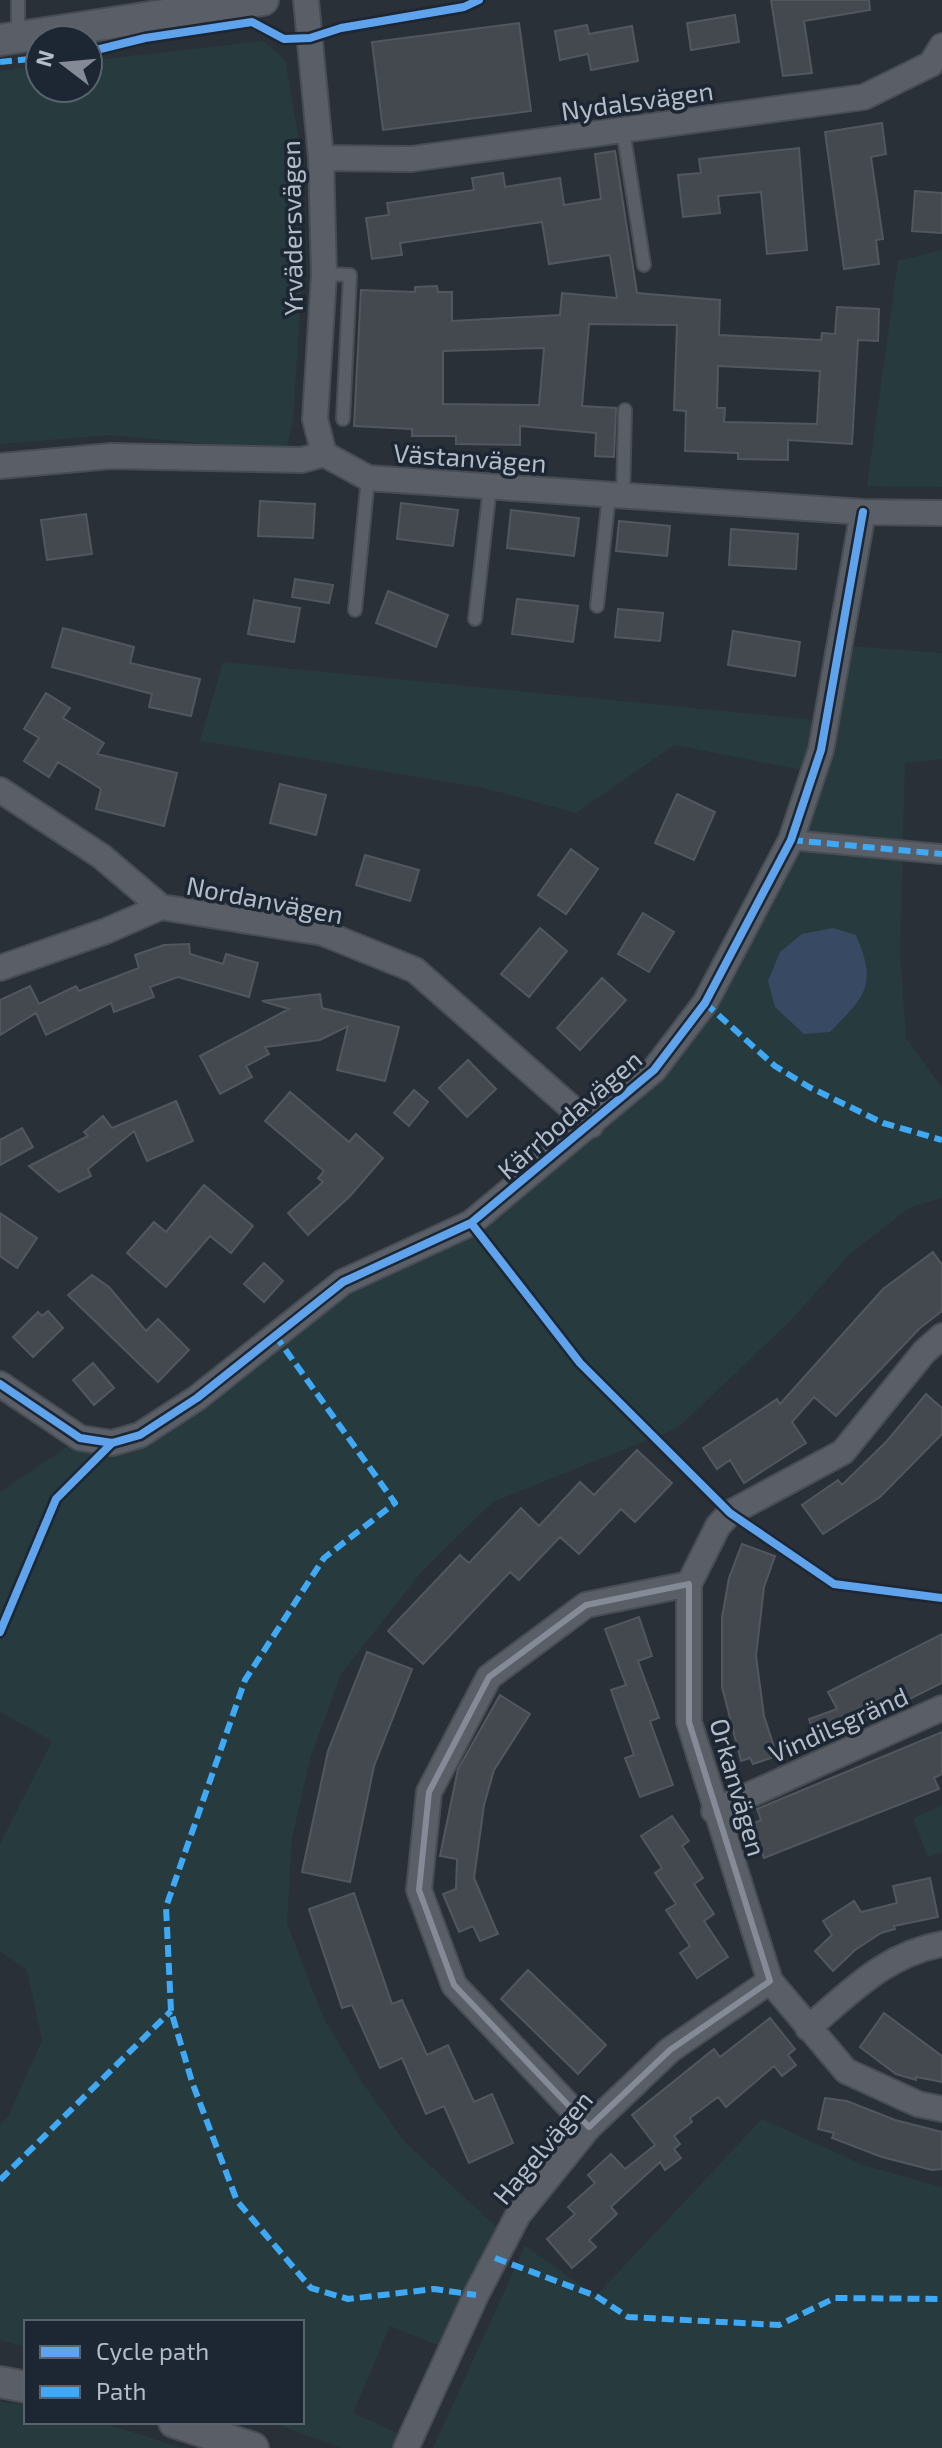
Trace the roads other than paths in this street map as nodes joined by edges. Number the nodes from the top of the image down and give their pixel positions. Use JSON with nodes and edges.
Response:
{"nodes":[{"id":1,"x":18,"y":0,"type":"edge"},
{"id":2,"x":263,"y":0,"type":"edge"},
{"id":3,"x":306,"y":0,"type":"edge"},
{"id":4,"x":9,"y":38,"type":"edge"},
{"id":5,"x":942,"y":46,"type":"edge"},
{"id":6,"x":623,"y":130,"type":"junction"},
{"id":7,"x":321,"y":158,"type":"junction"},
{"id":8,"x":644,"y":265,"type":"dead end"},
{"id":9,"x":324,"y":274,"type":"junction"},
{"id":10,"x":625,"y":410,"type":"dead end"},
{"id":11,"x":343,"y":419,"type":"dead end"},
{"id":12,"x":324,"y":454,"type":"junction"},
{"id":13,"x":0,"y":466,"type":"edge"},
{"id":14,"x":368,"y":478,"type":"junction"},
{"id":15,"x":490,"y":487,"type":"junction"},
{"id":16,"x":616,"y":495,"type":"junction"},
{"id":17,"x":863,"y":512,"type":"junction"},
{"id":18,"x":942,"y":513,"type":"edge"},
{"id":19,"x":597,"y":606,"type":"dead end"},
{"id":20,"x":355,"y":610,"type":"dead end"},
{"id":21,"x":475,"y":619,"type":"dead end"},
{"id":22,"x":0,"y":790,"type":"edge"},
{"id":23,"x":791,"y":840,"type":"junction"},
{"id":24,"x":942,"y":854,"type":"edge"},
{"id":25,"x":161,"y":907,"type":"junction"},
{"id":26,"x":0,"y":968,"type":"edge"},
{"id":27,"x":591,"y":1125,"type":"junction"},
{"id":28,"x":942,"y":1336,"type":"edge"},
{"id":29,"x":0,"y":1384,"type":"edge"},
{"id":30,"x":689,"y":1584,"type":"junction"},
{"id":31,"x":942,"y":1708,"type":"edge"},
{"id":32,"x":714,"y":1811,"type":"junction"},
{"id":33,"x":942,"y":1944,"type":"edge"},
{"id":34,"x":770,"y":1981,"type":"junction"},
{"id":35,"x":808,"y":2028,"type":"junction"},
{"id":36,"x":942,"y":2109,"type":"edge"},
{"id":37,"x":589,"y":2127,"type":"junction"},
{"id":38,"x":0,"y":2382,"type":"edge"},
{"id":39,"x":24,"y":2387,"type":"edge"},
{"id":40,"x":180,"y":2424,"type":"edge"},
{"id":41,"x":253,"y":2448,"type":"edge"},
{"id":42,"x":406,"y":2448,"type":"edge"}],
"edges":[{"from":1,"to":4,"type":"lane"},
{"from":2,"to":4,"type":"street"},
{"from":3,"to":7,"type":"street","name":"Yrvädersvägen"},
{"from":5,"to":6,"type":"street","name":"Nydalsvägen"},
{"from":6,"to":7,"type":"street","name":"Nydalsvägen"},
{"from":6,"to":8,"type":"lane"},
{"from":7,"to":9,"type":"street","name":"Yrvädersvägen"},
{"from":9,"to":11,"type":"lane"},
{"from":9,"to":12,"type":"street","name":"Yrvädersvägen"},
{"from":10,"to":16,"type":"lane"},
{"from":12,"to":13,"type":"street"},
{"from":12,"to":14,"type":"street","name":"Västanvägen"},
{"from":14,"to":15,"type":"street","name":"Västanvägen"},
{"from":14,"to":20,"type":"lane"},
{"from":15,"to":16,"type":"street","name":"Västanvägen"},
{"from":15,"to":21,"type":"lane"},
{"from":16,"to":17,"type":"street","name":"Västanvägen"},
{"from":16,"to":19,"type":"lane"},
{"from":17,"to":18,"type":"street","name":"Västanvägen"},
{"from":17,"to":23,"type":"street","name":"Kärrbodavägen"},
{"from":22,"to":25,"type":"street","name":"Nordanvägen"},
{"from":23,"to":24,"type":"street"},
{"from":23,"to":27,"type":"street","name":"Kärrbodavägen"},
{"from":25,"to":26,"type":"street"},
{"from":25,"to":27,"type":"street","name":"Nordanvägen"},
{"from":27,"to":29,"type":"street","name":"Kärrbodavägen"},
{"from":28,"to":30,"type":"street","name":"Orkanvägen"},
{"from":30,"to":32,"type":"street","name":"Orkanvägen"},
{"from":30,"to":37,"type":"street"},
{"from":31,"to":32,"type":"street","name":"Vindilsgränd"},
{"from":32,"to":34,"type":"street","name":"Orkanvägen"},
{"from":33,"to":35,"type":"street"},
{"from":34,"to":35,"type":"street"},
{"from":34,"to":37,"type":"street","name":"Hagelvägen"},
{"from":35,"to":36,"type":"street"},
{"from":37,"to":42,"type":"street","name":"Hagelvägen"},
{"from":38,"to":39,"type":"street"},
{"from":40,"to":41,"type":"street"}]}
